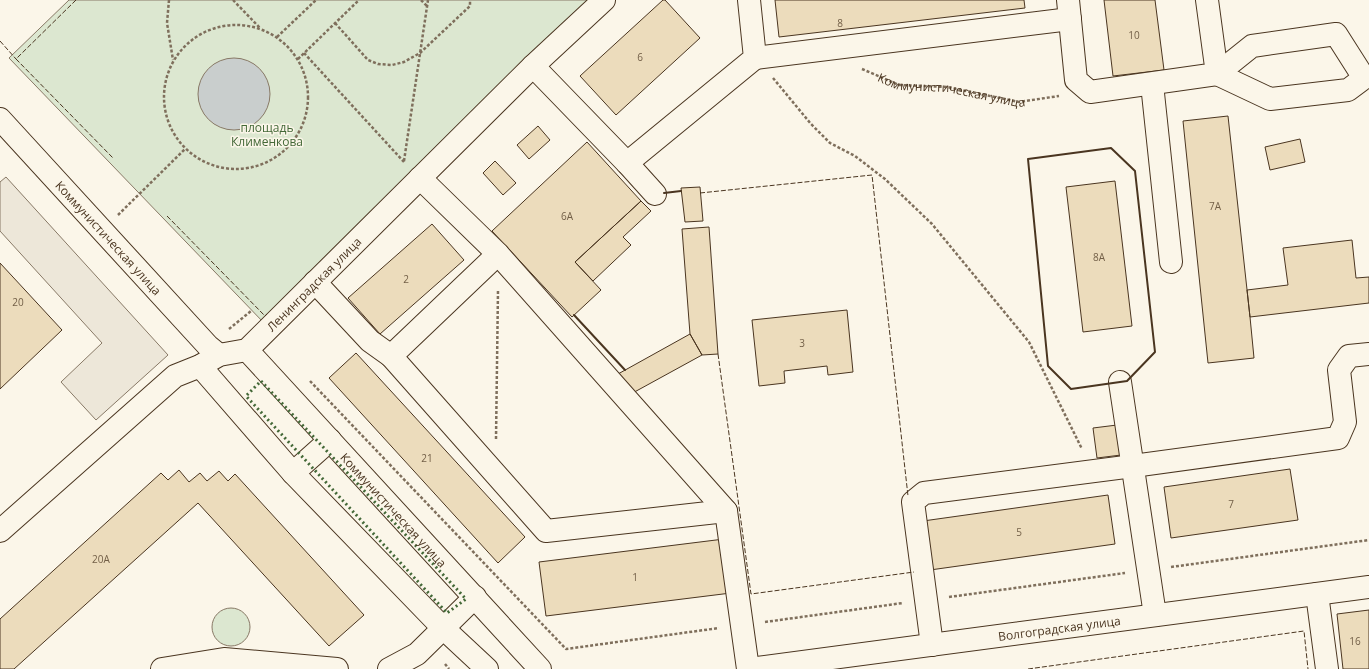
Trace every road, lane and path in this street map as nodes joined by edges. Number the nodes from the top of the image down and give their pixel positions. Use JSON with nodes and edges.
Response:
{"nodes":[{"id":1,"x":169,"y":0,"type":"edge"},
{"id":2,"x":233,"y":0,"type":"edge"},
{"id":3,"x":316,"y":0,"type":"edge"},
{"id":4,"x":359,"y":0,"type":"edge"},
{"id":5,"x":421,"y":0,"type":"edge"},
{"id":6,"x":428,"y":0,"type":"edge"},
{"id":7,"x":470,"y":0,"type":"edge"},
{"id":8,"x":604,"y":0,"type":"edge"},
{"id":9,"x":749,"y":0,"type":"edge"},
{"id":10,"x":1207,"y":0,"type":"edge"},
{"id":11,"x":427,"y":6,"type":"junction"},
{"id":12,"x":1069,"y":9,"type":"edge"},
{"id":13,"x":335,"y":23,"type":"junction"},
{"id":14,"x":261,"y":28,"type":"junction"},
{"id":15,"x":277,"y":37,"type":"junction"},
{"id":16,"x":304,"y":53,"type":"junction"},
{"id":17,"x":420,"y":53,"type":"junction"},
{"id":18,"x":756,"y":58,"type":"junction"},
{"id":19,"x":298,"y":59,"type":"junction"},
{"id":20,"x":173,"y":60,"type":"junction"},
{"id":21,"x":533,"y":66,"type":"junction"},
{"id":22,"x":858,"y":68,"type":"dead end"},
{"id":23,"x":1217,"y":74,"type":"junction"},
{"id":24,"x":1367,"y":77,"type":"edge"},
{"id":25,"x":1152,"y":84,"type":"junction"},
{"id":26,"x":1090,"y":92,"type":"junction"},
{"id":27,"x":0,"y":119,"type":"edge"},
{"id":28,"x":185,"y":149,"type":"junction"},
{"id":29,"x":404,"y":162,"type":"junction"},
{"id":30,"x":627,"y":163,"type":"junction"},
{"id":31,"x":420,"y":178,"type":"junction"},
{"id":32,"x":655,"y":194,"type":"dead end"},
{"id":33,"x":101,"y":231,"type":"junction"},
{"id":34,"x":498,"y":254,"type":"junction"},
{"id":35,"x":1171,"y":262,"type":"dead end"},
{"id":36,"x":315,"y":282,"type":"junction"},
{"id":37,"x":249,"y":312,"type":"dead end"},
{"id":38,"x":264,"y":333,"type":"junction"},
{"id":39,"x":247,"y":350,"type":"junction"},
{"id":40,"x":1369,"y":354,"type":"edge"},
{"id":41,"x":219,"y":355,"type":"junction"},
{"id":42,"x":391,"y":356,"type":"junction"},
{"id":43,"x":200,"y":366,"type":"junction"},
{"id":44,"x":308,"y":379,"type":"dead end"},
{"id":45,"x":1120,"y":382,"type":"dead end"},
{"id":46,"x":330,"y":440,"type":"junction"},
{"id":47,"x":1133,"y":466,"type":"junction"},
{"id":48,"x":1093,"y":471,"type":"junction"},
{"id":49,"x":293,"y":473,"type":"junction"},
{"id":50,"x":495,"y":474,"type":"junction"},
{"id":51,"x":726,"y":511,"type":"junction"},
{"id":52,"x":0,"y":531,"type":"edge"},
{"id":53,"x":1369,"y":540,"type":"edge"},
{"id":54,"x":1149,"y":570,"type":"junction"},
{"id":55,"x":1369,"y":587,"type":"edge"},
{"id":56,"x":1317,"y":594,"type":"junction"},
{"id":57,"x":475,"y":597,"type":"junction"},
{"id":58,"x":926,"y":600,"type":"junction"},
{"id":59,"x":1155,"y":615,"type":"junction"},
{"id":60,"x":742,"y":625,"type":"junction"},
{"id":61,"x":443,"y":628,"type":"junction"},
{"id":62,"x":932,"y":645,"type":"junction"},
{"id":63,"x":846,"y":662,"type":"edge"},
{"id":64,"x":162,"y":669,"type":"edge"},
{"id":65,"x":337,"y":669,"type":"edge"},
{"id":66,"x":388,"y":669,"type":"edge"},
{"id":67,"x":487,"y":669,"type":"edge"},
{"id":68,"x":540,"y":669,"type":"edge"},
{"id":69,"x":749,"y":669,"type":"edge"},
{"id":70,"x":1327,"y":669,"type":"edge"}],
"edges":[{"from":1,"to":20,"type":"path"},
{"from":2,"to":14,"type":"path"},
{"from":3,"to":15,"type":"path"},
{"from":4,"to":13,"type":"path"},
{"from":5,"to":11,"type":"path"},
{"from":6,"to":11,"type":"path"},
{"from":7,"to":17,"type":"path"},
{"from":8,"to":21,"type":"street","name":"Ленинградская улица"},
{"from":9,"to":18,"type":"street"},
{"from":10,"to":23,"type":"street"},
{"from":11,"to":17,"type":"path"},
{"from":12,"to":18,"type":"street"},
{"from":12,"to":26,"type":"street"},
{"from":13,"to":16,"type":"path"},
{"from":13,"to":17,"type":"path"},
{"from":14,"to":15,"type":"path"},
{"from":14,"to":20,"type":"path"},
{"from":15,"to":19,"type":"path"},
{"from":16,"to":19,"type":"path"},
{"from":16,"to":29,"type":"path"},
{"from":17,"to":29,"type":"path"},
{"from":18,"to":30,"type":"street"},
{"from":18,"to":48,"type":"path"},
{"from":19,"to":28,"type":"path"},
{"from":20,"to":28,"type":"path"},
{"from":21,"to":30,"type":"street"},
{"from":21,"to":31,"type":"street","name":"Ленинградская улица"},
{"from":22,"to":26,"type":"path","name":"Коммунистическая улица"},
{"from":23,"to":24,"type":"street"},
{"from":23,"to":24,"type":"street"},
{"from":23,"to":25,"type":"street"},
{"from":25,"to":26,"type":"street"},
{"from":25,"to":35,"type":"street"},
{"from":27,"to":33,"type":"street","name":"Коммунистическая улица"},
{"from":28,"to":33,"type":"path"},
{"from":29,"to":31,"type":"path"},
{"from":30,"to":32,"type":"street"},
{"from":31,"to":34,"type":"street"},
{"from":31,"to":36,"type":"street","name":"Ленинградская улица"},
{"from":33,"to":41,"type":"street","name":"Коммунистическая улица"},
{"from":34,"to":42,"type":"street"},
{"from":34,"to":50,"type":"path"},
{"from":34,"to":51,"type":"street"},
{"from":36,"to":38,"type":"street","name":"Ленинградская улица"},
{"from":36,"to":42,"type":"street"},
{"from":37,"to":38,"type":"path"},
{"from":38,"to":39,"type":"street","name":"Ленинградская улица"},
{"from":39,"to":41,"type":"street"},
{"from":39,"to":46,"type":"street","name":"Коммунистическая улица"},
{"from":40,"to":47,"type":"street"},
{"from":41,"to":43,"type":"street"},
{"from":42,"to":50,"type":"street"},
{"from":43,"to":49,"type":"street"},
{"from":43,"to":52,"type":"street"},
{"from":44,"to":60,"type":"path"},
{"from":45,"to":47,"type":"street"},
{"from":46,"to":49,"type":"street"},
{"from":46,"to":57,"type":"street","name":"Коммунистическая улица"},
{"from":47,"to":48,"type":"street"},
{"from":47,"to":54,"type":"street"},
{"from":48,"to":58,"type":"street"},
{"from":49,"to":61,"type":"street"},
{"from":50,"to":51,"type":"street"},
{"from":51,"to":60,"type":"street"},
{"from":53,"to":54,"type":"path"},
{"from":54,"to":58,"type":"path"},
{"from":54,"to":59,"type":"street"},
{"from":55,"to":56,"type":"street","name":"Волгоградская улица"},
{"from":56,"to":59,"type":"street","name":"Волгоградская улица"},
{"from":56,"to":70,"type":"street"},
{"from":57,"to":61,"type":"street"},
{"from":57,"to":68,"type":"street","name":"Коммунистическая улица"},
{"from":58,"to":60,"type":"path"},
{"from":58,"to":62,"type":"street"},
{"from":59,"to":62,"type":"street","name":"Волгоградская улица"},
{"from":60,"to":69,"type":"street"},
{"from":61,"to":66,"type":"street"},
{"from":61,"to":67,"type":"street"},
{"from":62,"to":63,"type":"street","name":"Волгоградская улица"},
{"from":63,"to":69,"type":"street","name":"Волгоградская улица"},
{"from":64,"to":65,"type":"street"}]}
